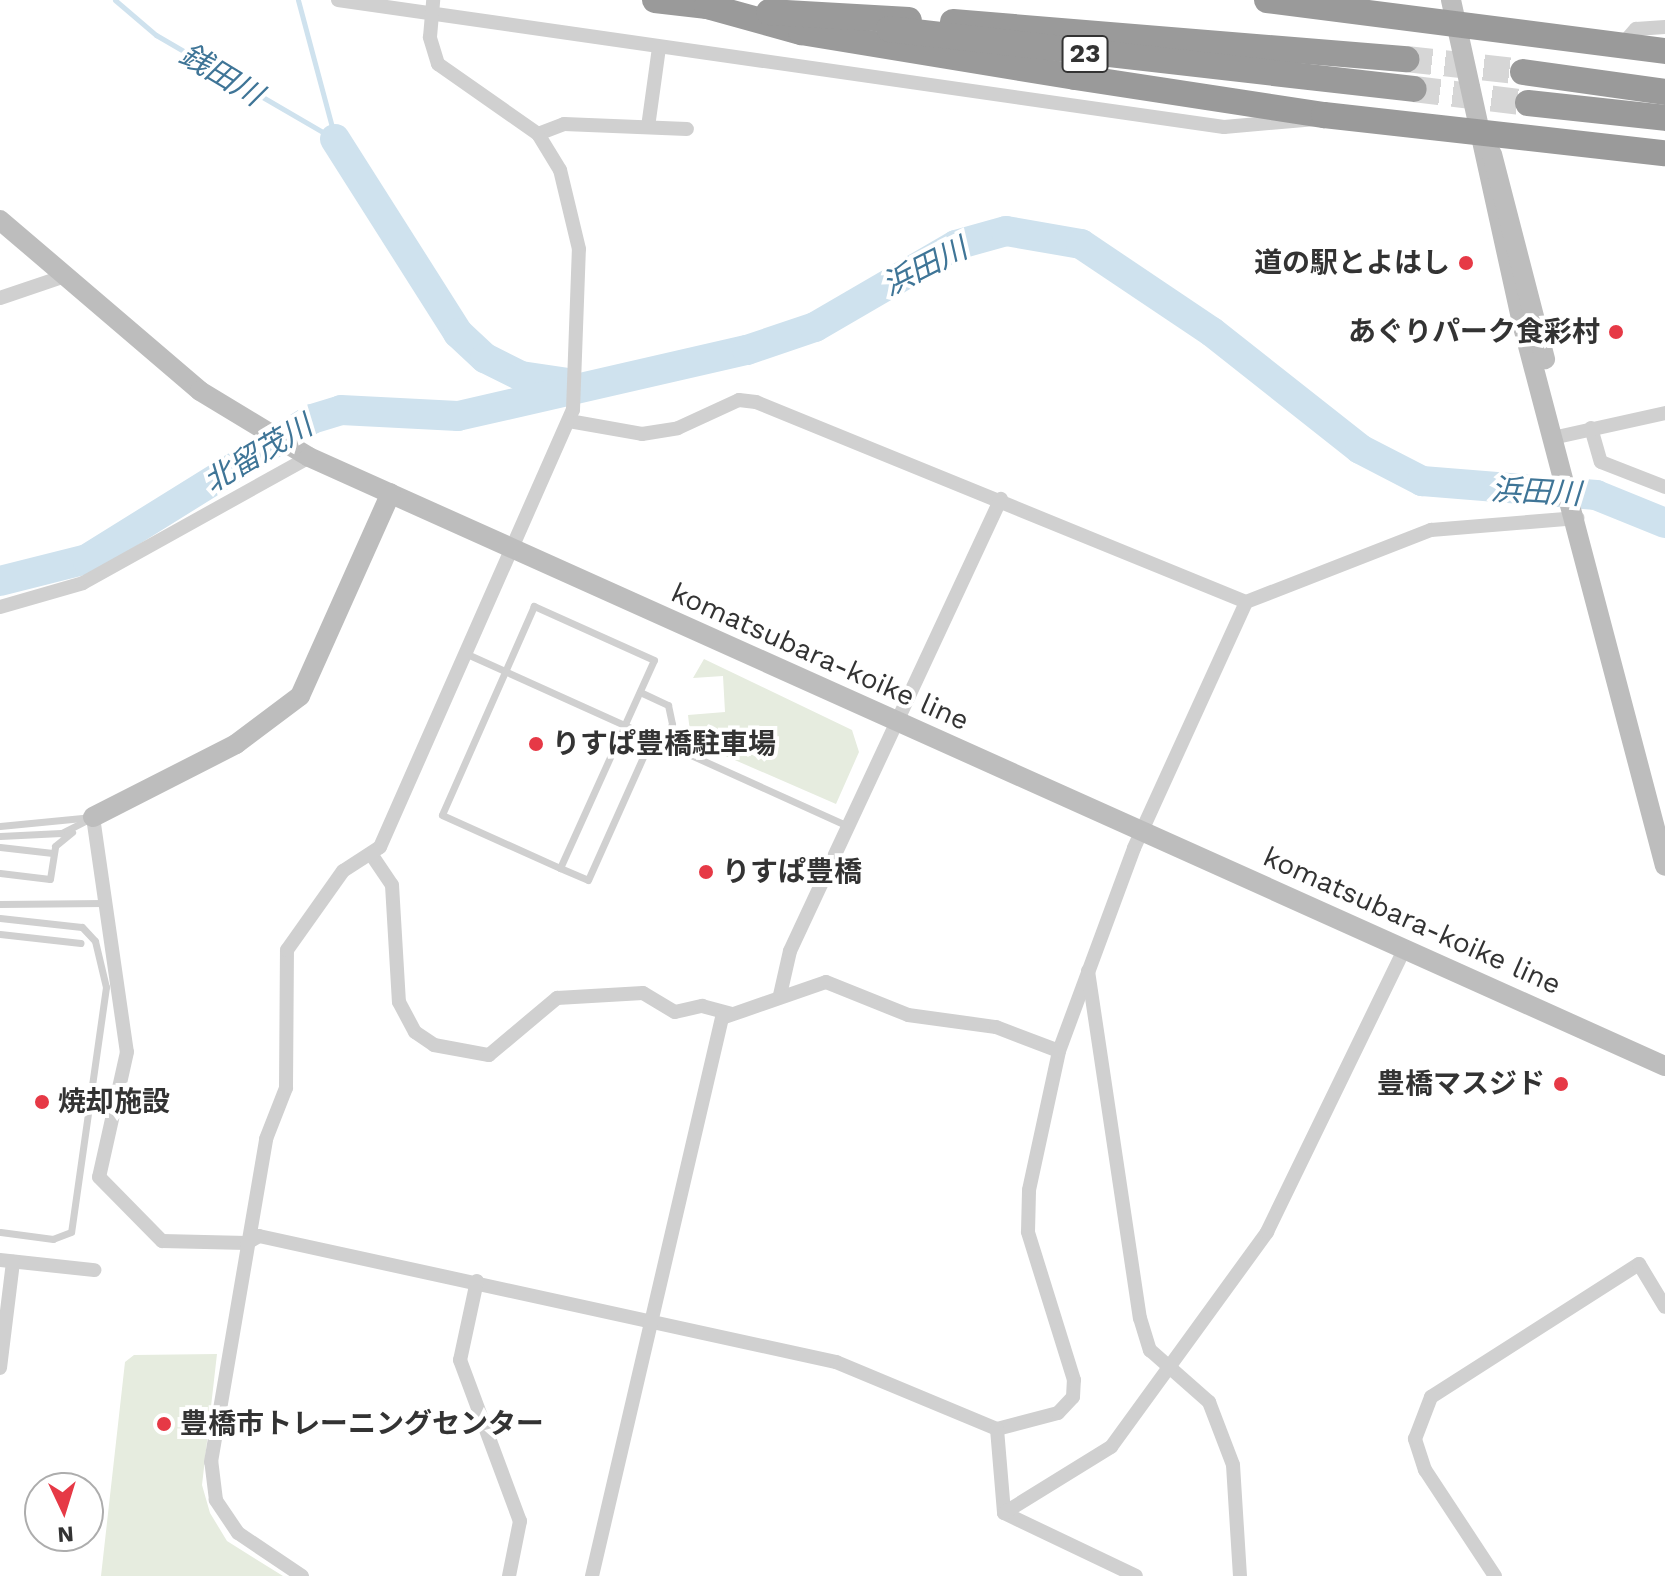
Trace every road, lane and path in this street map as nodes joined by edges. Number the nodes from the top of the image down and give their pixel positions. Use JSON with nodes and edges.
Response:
{"nodes":[{"id":1,"x":338,"y":0,"type":"edge"},
{"id":2,"x":655,"y":0,"type":"edge"},
{"id":3,"x":1267,"y":0,"type":"edge"},
{"id":4,"x":432,"y":5,"type":"edge"},
{"id":5,"x":707,"y":6,"type":"junction"},
{"id":6,"x":1453,"y":10,"type":"edge"},
{"id":7,"x":757,"y":11,"type":"junction"},
{"id":8,"x":1665,"y":27,"type":"edge"},
{"id":9,"x":1621,"y":46,"type":"junction"},
{"id":10,"x":659,"y":48,"type":"junction"},
{"id":11,"x":1665,"y":51,"type":"edge"},
{"id":12,"x":1406,"y":59,"type":"tunnel mouth"},
{"id":13,"x":1523,"y":72,"type":"tunnel mouth"},
{"id":14,"x":1414,"y":89,"type":"tunnel mouth"},
{"id":15,"x":1665,"y":92,"type":"edge"},
{"id":16,"x":1528,"y":103,"type":"tunnel mouth"},
{"id":17,"x":1324,"y":115,"type":"junction"},
{"id":18,"x":1665,"y":118,"type":"edge"},
{"id":19,"x":648,"y":127,"type":"junction"},
{"id":20,"x":687,"y":129,"type":"dead end"},
{"id":21,"x":1482,"y":132,"type":"junction"},
{"id":22,"x":538,"y":134,"type":"junction"},
{"id":23,"x":1665,"y":153,"type":"edge"},
{"id":24,"x":0,"y":220,"type":"edge"},
{"id":25,"x":65,"y":276,"type":"junction"},
{"id":26,"x":0,"y":298,"type":"edge"},
{"id":27,"x":1665,"y":413,"type":"edge"},
{"id":28,"x":571,"y":415,"type":"junction"},
{"id":29,"x":1591,"y":428,"type":"junction"},
{"id":30,"x":1557,"y":437,"type":"junction"},
{"id":31,"x":304,"y":454,"type":"junction"},
{"id":32,"x":1665,"y":487,"type":"edge"},
{"id":33,"x":391,"y":493,"type":"junction"},
{"id":34,"x":1001,"y":499,"type":"junction"},
{"id":35,"x":1578,"y":518,"type":"junction"},
{"id":36,"x":514,"y":549,"type":"junction"},
{"id":37,"x":1246,"y":602,"type":"junction"},
{"id":38,"x":0,"y":607,"type":"edge"},
{"id":39,"x":467,"y":654,"type":"junction"},
{"id":40,"x":505,"y":671,"type":"junction"},
{"id":41,"x":640,"y":692,"type":"junction"},
{"id":42,"x":892,"y":722,"type":"junction"},
{"id":43,"x":625,"y":725,"type":"junction"},
{"id":44,"x":652,"y":737,"type":"junction"},
{"id":45,"x":663,"y":742,"type":"junction"},
{"id":46,"x":85,"y":823,"type":"junction"},
{"id":47,"x":846,"y":825,"type":"junction"},
{"id":48,"x":0,"y":826,"type":"edge"},
{"id":49,"x":1143,"y":831,"type":"junction"},
{"id":50,"x":0,"y":836,"type":"edge"},
{"id":51,"x":0,"y":847,"type":"edge"},
{"id":52,"x":53,"y":853,"type":"junction"},
{"id":53,"x":371,"y":854,"type":"junction"},
{"id":54,"x":1665,"y":866,"type":"edge"},
{"id":55,"x":560,"y":868,"type":"junction"},
{"id":56,"x":0,"y":873,"type":"edge"},
{"id":57,"x":107,"y":903,"type":"junction"},
{"id":58,"x":0,"y":904,"type":"edge"},
{"id":59,"x":0,"y":918,"type":"edge"},
{"id":60,"x":0,"y":934,"type":"edge"},
{"id":61,"x":80,"y":943,"type":"dead end"},
{"id":62,"x":1405,"y":948,"type":"junction"},
{"id":63,"x":1088,"y":971,"type":"junction"},
{"id":64,"x":780,"y":995,"type":"junction"},
{"id":65,"x":731,"y":1014,"type":"junction"},
{"id":66,"x":1059,"y":1051,"type":"junction"},
{"id":67,"x":1665,"y":1066,"type":"edge"},
{"id":68,"x":0,"y":1232,"type":"edge"},
{"id":69,"x":247,"y":1243,"type":"junction"},
{"id":70,"x":7,"y":1261,"type":"edge"},
{"id":71,"x":94,"y":1270,"type":"dead end"},
{"id":72,"x":477,"y":1281,"type":"junction"},
{"id":73,"x":1665,"y":1307,"type":"edge"},
{"id":74,"x":650,"y":1321,"type":"junction"},
{"id":75,"x":0,"y":1368,"type":"edge"},
{"id":76,"x":1167,"y":1371,"type":"junction"},
{"id":77,"x":997,"y":1429,"type":"junction"},
{"id":78,"x":1004,"y":1513,"type":"junction"},
{"id":79,"x":302,"y":1576,"type":"edge"},
{"id":80,"x":509,"y":1576,"type":"edge"},
{"id":81,"x":592,"y":1576,"type":"edge"},
{"id":82,"x":1136,"y":1576,"type":"edge"},
{"id":83,"x":1240,"y":1576,"type":"edge"},
{"id":84,"x":1495,"y":1576,"type":"edge"}],
"edges":[{"from":1,"to":4,"type":"street"},
{"from":2,"to":5,"type":"highway","number":"23"},
{"from":3,"to":6,"type":"highway"},
{"from":4,"to":10,"type":"street"},
{"from":4,"to":22,"type":"street"},
{"from":5,"to":7,"type":"highway","number":"23"},
{"from":5,"to":17,"type":"highway","number":"23"},
{"from":6,"to":9,"type":"highway"},
{"from":6,"to":21,"type":"main road"},
{"from":7,"to":12,"type":"highway","number":"23"},
{"from":7,"to":14,"type":"highway","number":"23"},
{"from":8,"to":9,"type":"street"},
{"from":9,"to":11,"type":"highway"},
{"from":10,"to":17,"type":"street"},
{"from":10,"to":19,"type":"street"},
{"from":13,"to":15,"type":"highway"},
{"from":16,"to":18,"type":"highway"},
{"from":17,"to":21,"type":"highway","number":"23"},
{"from":19,"to":20,"type":"street"},
{"from":19,"to":22,"type":"street"},
{"from":21,"to":23,"type":"highway","number":"23"},
{"from":21,"to":30,"type":"main road"},
{"from":22,"to":28,"type":"street"},
{"from":24,"to":25,"type":"main road","name":"komatsubara-koike line"},
{"from":25,"to":26,"type":"street"},
{"from":25,"to":31,"type":"main road","name":"komatsubara-koike line"},
{"from":27,"to":29,"type":"street"},
{"from":28,"to":34,"type":"street"},
{"from":28,"to":36,"type":"street"},
{"from":29,"to":30,"type":"street"},
{"from":29,"to":32,"type":"street"},
{"from":30,"to":35,"type":"main road"},
{"from":31,"to":33,"type":"main road","name":"komatsubara-koike line"},
{"from":31,"to":38,"type":"street"},
{"from":33,"to":36,"type":"main road","name":"komatsubara-koike line"},
{"from":33,"to":46,"type":"main road"},
{"from":34,"to":37,"type":"street"},
{"from":34,"to":42,"type":"street"},
{"from":35,"to":37,"type":"street"},
{"from":35,"to":54,"type":"main road"},
{"from":36,"to":39,"type":"street"},
{"from":36,"to":42,"type":"main road","name":"komatsubara-koike line"},
{"from":37,"to":49,"type":"street"},
{"from":39,"to":40,"type":"lane"},
{"from":39,"to":53,"type":"street"},
{"from":40,"to":41,"type":"lane"},
{"from":40,"to":43,"type":"lane"},
{"from":40,"to":55,"type":"lane"},
{"from":41,"to":43,"type":"lane"},
{"from":41,"to":45,"type":"lane"},
{"from":42,"to":47,"type":"street"},
{"from":42,"to":49,"type":"main road","name":"komatsubara-koike line"},
{"from":43,"to":44,"type":"lane"},
{"from":43,"to":55,"type":"lane"},
{"from":44,"to":45,"type":"lane"},
{"from":44,"to":55,"type":"lane"},
{"from":45,"to":47,"type":"lane"},
{"from":46,"to":48,"type":"lane"},
{"from":46,"to":50,"type":"lane"},
{"from":46,"to":52,"type":"lane"},
{"from":46,"to":57,"type":"street"},
{"from":47,"to":64,"type":"street"},
{"from":49,"to":62,"type":"main road","name":"komatsubara-koike line"},
{"from":49,"to":63,"type":"street"},
{"from":51,"to":52,"type":"lane"},
{"from":52,"to":56,"type":"lane"},
{"from":53,"to":65,"type":"street"},
{"from":53,"to":69,"type":"street"},
{"from":57,"to":58,"type":"lane"},
{"from":57,"to":69,"type":"street"},
{"from":59,"to":68,"type":"lane"},
{"from":60,"to":61,"type":"lane"},
{"from":62,"to":67,"type":"main road","name":"komatsubara-koike line"},
{"from":62,"to":76,"type":"street"},
{"from":63,"to":66,"type":"street"},
{"from":63,"to":76,"type":"street"},
{"from":64,"to":65,"type":"street"},
{"from":64,"to":66,"type":"street"},
{"from":65,"to":74,"type":"street"},
{"from":66,"to":77,"type":"street"},
{"from":69,"to":72,"type":"street"},
{"from":69,"to":79,"type":"street"},
{"from":70,"to":71,"type":"street"},
{"from":70,"to":75,"type":"street"},
{"from":72,"to":74,"type":"street"},
{"from":72,"to":80,"type":"street"},
{"from":73,"to":84,"type":"street"},
{"from":74,"to":77,"type":"street"},
{"from":74,"to":81,"type":"street"},
{"from":76,"to":78,"type":"street"},
{"from":76,"to":83,"type":"street"},
{"from":77,"to":78,"type":"street"},
{"from":78,"to":82,"type":"street"}]}
